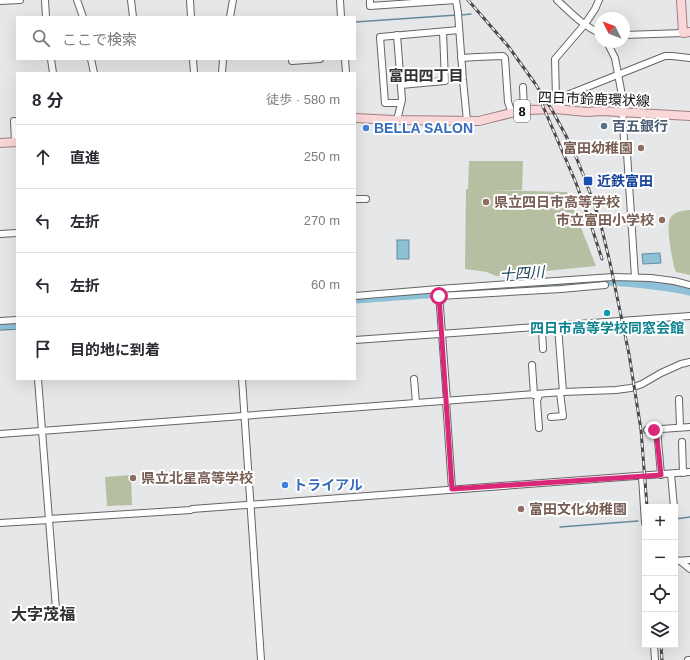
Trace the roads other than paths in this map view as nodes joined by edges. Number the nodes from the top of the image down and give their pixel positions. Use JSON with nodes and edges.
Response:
{"nodes":[{"id":1,"x":20,"y":0,"type":"edge"},
{"id":2,"x":45,"y":0,"type":"edge"},
{"id":3,"x":77,"y":0,"type":"edge"},
{"id":4,"x":131,"y":0,"type":"edge"},
{"id":5,"x":190,"y":0,"type":"edge"},
{"id":6,"x":233,"y":0,"type":"edge"},
{"id":7,"x":340,"y":0,"type":"edge"},
{"id":8,"x":370,"y":0,"type":"edge"},
{"id":9,"x":456,"y":0,"type":"edge"},
{"id":10,"x":557,"y":0,"type":"edge"},
{"id":11,"x":599,"y":0,"type":"edge"},
{"id":12,"x":681,"y":0,"type":"edge"},
{"id":13,"x":0,"y":1,"type":"edge"},
{"id":14,"x":423,"y":1,"type":"edge"},
{"id":15,"x":398,"y":2,"type":"edge"},
{"id":16,"x":46,"y":16,"type":"edge"},
{"id":17,"x":83,"y":16,"type":"edge"},
{"id":18,"x":132,"y":16,"type":"edge"},
{"id":19,"x":191,"y":16,"type":"edge"},
{"id":20,"x":230,"y":16,"type":"edge"},
{"id":21,"x":341,"y":16,"type":"edge"},
{"id":22,"x":585,"y":24,"type":"junction"},
{"id":23,"x":594,"y":29,"type":"edge"},
{"id":24,"x":459,"y":30,"type":"junction"},
{"id":25,"x":443,"y":32,"type":"junction"},
{"id":26,"x":686,"y":33,"type":"edge"},
{"id":27,"x":397,"y":35,"type":"junction"},
{"id":28,"x":630,"y":35,"type":"edge"},
{"id":29,"x":610,"y":48,"type":"edge"},
{"id":30,"x":461,"y":58,"type":"junction"},
{"id":31,"x":690,"y":58,"type":"edge"},
{"id":32,"x":51,"y":60,"type":"edge"},
{"id":33,"x":91,"y":60,"type":"edge"},
{"id":34,"x":193,"y":60,"type":"edge"},
{"id":35,"x":223,"y":60,"type":"edge"},
{"id":36,"x":292,"y":60,"type":"edge"},
{"id":37,"x":306,"y":60,"type":"edge"},
{"id":38,"x":345,"y":60,"type":"edge"},
{"id":39,"x":53,"y":72,"type":"edge"},
{"id":40,"x":94,"y":72,"type":"edge"},
{"id":41,"x":194,"y":72,"type":"edge"},
{"id":42,"x":222,"y":72,"type":"edge"},
{"id":43,"x":346,"y":72,"type":"edge"},
{"id":44,"x":618,"y":75,"type":"junction"},
{"id":45,"x":401,"y":85,"type":"junction"},
{"id":46,"x":523,"y":87,"type":"dead end"},
{"id":47,"x":557,"y":99,"type":"junction"},
{"id":48,"x":400,"y":103,"type":"junction"},
{"id":49,"x":562,"y":110,"type":"junction"},
{"id":50,"x":524,"y":111,"type":"junction"},
{"id":51,"x":622,"y":112,"type":"junction"},
{"id":52,"x":512,"y":113,"type":"junction"},
{"id":53,"x":690,"y":116,"type":"edge"},
{"id":54,"x":356,"y":118,"type":"edge"},
{"id":55,"x":397,"y":120,"type":"junction"},
{"id":56,"x":14,"y":121,"type":"dead end"},
{"id":57,"x":466,"y":122,"type":"junction"},
{"id":58,"x":16,"y":142,"type":"edge"},
{"id":59,"x":0,"y":143,"type":"edge"},
{"id":60,"x":366,"y":198,"type":"dead end"},
{"id":61,"x":356,"y":199,"type":"edge"},
{"id":62,"x":16,"y":233,"type":"edge"},
{"id":63,"x":0,"y":234,"type":"edge"},
{"id":64,"x":635,"y":277,"type":"junction"},
{"id":65,"x":605,"y":285,"type":"dead end"},
{"id":66,"x":690,"y":285,"type":"edge"},
{"id":67,"x":439,"y":293,"type":"junction"},
{"id":68,"x":356,"y":296,"type":"edge"},
{"id":69,"x":690,"y":316,"type":"edge"},
{"id":70,"x":16,"y":320,"type":"edge"},
{"id":71,"x":0,"y":321,"type":"edge"},
{"id":72,"x":558,"y":326,"type":"junction"},
{"id":73,"x":540,"y":327,"type":"junction"},
{"id":74,"x":442,"y":334,"type":"junction"},
{"id":75,"x":356,"y":340,"type":"edge"},
{"id":76,"x":543,"y":349,"type":"dead end"},
{"id":77,"x":690,"y":362,"type":"edge"},
{"id":78,"x":532,"y":365,"type":"dead end"},
{"id":79,"x":414,"y":379,"type":"dead end"},
{"id":80,"x":38,"y":380,"type":"edge"},
{"id":81,"x":242,"y":380,"type":"edge"},
{"id":82,"x":561,"y":392,"type":"junction"},
{"id":83,"x":536,"y":395,"type":"junction"},
{"id":84,"x":679,"y":400,"type":"dead end"},
{"id":85,"x":446,"y":401,"type":"junction"},
{"id":86,"x":416,"y":404,"type":"junction"},
{"id":87,"x":244,"y":416,"type":"junction"},
{"id":88,"x":551,"y":417,"type":"dead end"},
{"id":89,"x":690,"y":427,"type":"edge"},
{"id":90,"x":539,"y":428,"type":"dead end"},
{"id":91,"x":680,"y":428,"type":"junction"},
{"id":92,"x":656,"y":429,"type":"junction"},
{"id":93,"x":647,"y":430,"type":"dead end"},
{"id":94,"x":42,"y":431,"type":"junction"},
{"id":95,"x":0,"y":434,"type":"edge"},
{"id":96,"x":682,"y":442,"type":"dead end"},
{"id":97,"x":687,"y":473,"type":"edge"},
{"id":98,"x":671,"y":474,"type":"junction"},
{"id":99,"x":661,"y":475,"type":"junction"},
{"id":100,"x":642,"y":476,"type":"junction"},
{"id":101,"x":452,"y":489,"type":"junction"},
{"id":102,"x":644,"y":504,"type":"edge"},
{"id":103,"x":674,"y":504,"type":"edge"},
{"id":104,"x":251,"y":505,"type":"junction"},
{"id":105,"x":49,"y":519,"type":"junction"},
{"id":106,"x":0,"y":523,"type":"edge"},
{"id":107,"x":690,"y":560,"type":"edge"},
{"id":108,"x":678,"y":561,"type":"edge"},
{"id":109,"x":678,"y":562,"type":"edge"},
{"id":110,"x":690,"y":569,"type":"edge"},
{"id":111,"x":56,"y":609,"type":"dead end"},
{"id":112,"x":654,"y":648,"type":"edge"},
{"id":113,"x":261,"y":660,"type":"edge"},
{"id":114,"x":655,"y":660,"type":"edge"}],
"edges":[{"from":1,"to":13,"type":"street"},
{"from":2,"to":16,"type":"street"},
{"from":3,"to":17,"type":"street"},
{"from":4,"to":18,"type":"street"},
{"from":5,"to":19,"type":"street"},
{"from":6,"to":20,"type":"street"},
{"from":7,"to":21,"type":"street"},
{"from":8,"to":15,"type":"street"},
{"from":9,"to":14,"type":"street"},
{"from":9,"to":24,"type":"street"},
{"from":10,"to":22,"type":"street"},
{"from":11,"to":22,"type":"street"},
{"from":12,"to":26,"type":"main road"},
{"from":14,"to":15,"type":"street"},
{"from":22,"to":23,"type":"street"},
{"from":22,"to":47,"type":"street"},
{"from":24,"to":25,"type":"street"},
{"from":24,"to":30,"type":"street"},
{"from":25,"to":27,"type":"street"},
{"from":25,"to":45,"type":"street"},
{"from":26,"to":28,"type":"street"},
{"from":27,"to":45,"type":"street"},
{"from":27,"to":48,"type":"street"},
{"from":29,"to":44,"type":"street"},
{"from":30,"to":52,"type":"street"},
{"from":30,"to":57,"type":"street"},
{"from":31,"to":44,"type":"street"},
{"from":32,"to":39,"type":"street"},
{"from":33,"to":40,"type":"street"},
{"from":34,"to":41,"type":"street"},
{"from":35,"to":42,"type":"street"},
{"from":36,"to":37,"type":"street"},
{"from":38,"to":43,"type":"street"},
{"from":44,"to":47,"type":"street"},
{"from":44,"to":51,"type":"street"},
{"from":45,"to":48,"type":"street"},
{"from":46,"to":50,"type":"street"},
{"from":47,"to":49,"type":"street"},
{"from":48,"to":55,"type":"street"},
{"from":49,"to":50,"type":"main road","name":"四日市鈴鹿環状線","number":"8"},
{"from":49,"to":51,"type":"main road","name":"四日市鈴鹿環状線","number":"8"},
{"from":50,"to":52,"type":"main road","name":"四日市鈴鹿環状線","number":"8"},
{"from":51,"to":53,"type":"main road","name":"四日市鈴鹿環状線","number":"8"},
{"from":51,"to":64,"type":"street"},
{"from":52,"to":57,"type":"main road","name":"四日市鈴鹿環状線","number":"8"},
{"from":54,"to":55,"type":"main road","name":"四日市鈴鹿環状線","number":"8"},
{"from":55,"to":57,"type":"main road","name":"四日市鈴鹿環状線","number":"8"},
{"from":56,"to":58,"type":"street"},
{"from":58,"to":59,"type":"main road"},
{"from":60,"to":61,"type":"street"},
{"from":62,"to":63,"type":"street"},
{"from":64,"to":66,"type":"street"},
{"from":64,"to":67,"type":"street"},
{"from":65,"to":67,"type":"street"},
{"from":67,"to":68,"type":"street"},
{"from":67,"to":74,"type":"street"},
{"from":69,"to":72,"type":"street"},
{"from":70,"to":71,"type":"street"},
{"from":72,"to":73,"type":"street"},
{"from":72,"to":82,"type":"street"},
{"from":73,"to":74,"type":"street"},
{"from":73,"to":76,"type":"street"},
{"from":74,"to":75,"type":"street"},
{"from":74,"to":85,"type":"street"},
{"from":77,"to":82,"type":"street"},
{"from":78,"to":83,"type":"street"},
{"from":79,"to":86,"type":"street"},
{"from":80,"to":94,"type":"street"},
{"from":81,"to":87,"type":"street"},
{"from":82,"to":83,"type":"street"},
{"from":82,"to":88,"type":"street"},
{"from":83,"to":85,"type":"street"},
{"from":83,"to":90,"type":"street"},
{"from":84,"to":91,"type":"street"},
{"from":85,"to":86,"type":"street"},
{"from":85,"to":101,"type":"street"},
{"from":86,"to":87,"type":"street"},
{"from":87,"to":94,"type":"street"},
{"from":87,"to":104,"type":"street"},
{"from":89,"to":91,"type":"street"},
{"from":91,"to":92,"type":"street"},
{"from":92,"to":93,"type":"street"},
{"from":92,"to":99,"type":"street"},
{"from":94,"to":95,"type":"street"},
{"from":94,"to":105,"type":"street"},
{"from":96,"to":97,"type":"street"},
{"from":97,"to":98,"type":"street"},
{"from":98,"to":99,"type":"street"},
{"from":98,"to":103,"type":"street"},
{"from":99,"to":100,"type":"street"},
{"from":100,"to":101,"type":"street"},
{"from":100,"to":102,"type":"street"},
{"from":101,"to":104,"type":"street"},
{"from":104,"to":105,"type":"street"},
{"from":104,"to":113,"type":"street"},
{"from":105,"to":106,"type":"street"},
{"from":105,"to":111,"type":"street"},
{"from":107,"to":108,"type":"street"},
{"from":109,"to":110,"type":"street"},
{"from":112,"to":114,"type":"street"}]}
